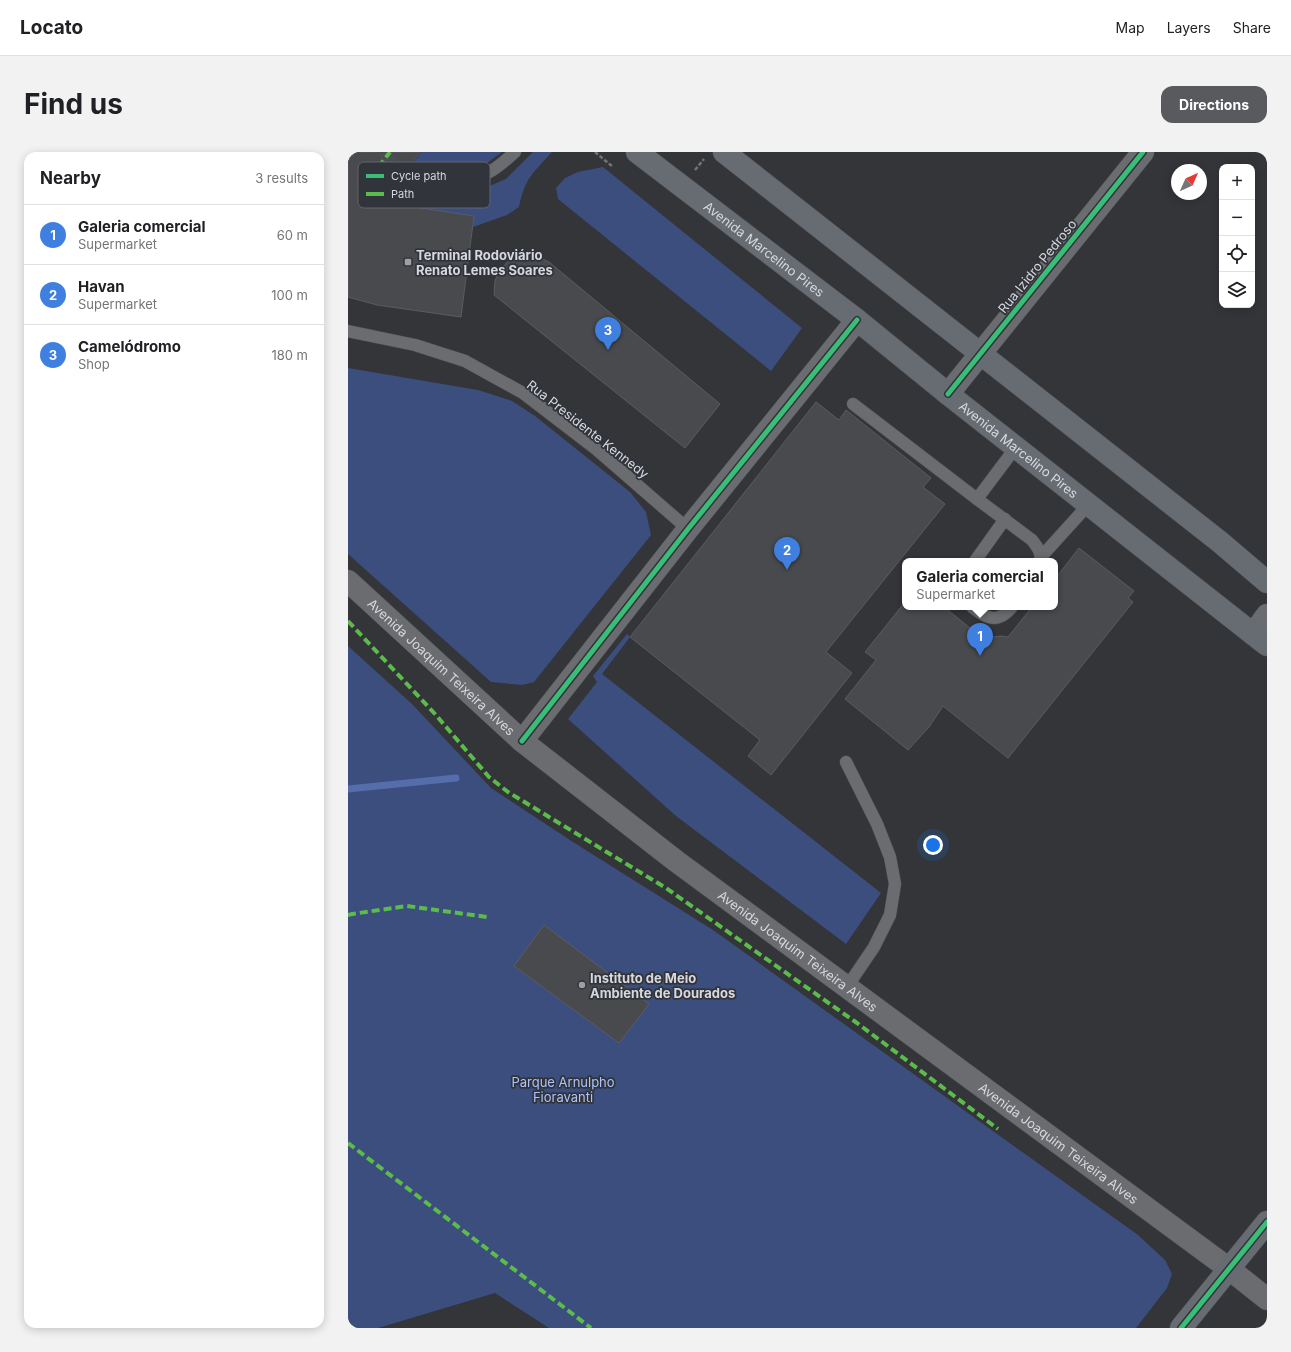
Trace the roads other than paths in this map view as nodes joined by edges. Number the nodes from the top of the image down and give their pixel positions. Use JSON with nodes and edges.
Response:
{"nodes":[{"id":1,"x":515,"y":152,"type":"edge"},
{"id":2,"x":724,"y":152,"type":"edge"},
{"id":3,"x":1143,"y":152,"type":"edge"},
{"id":4,"x":639,"y":153,"type":"edge"},
{"id":5,"x":490,"y":171,"type":"edge"},
{"id":6,"x":857,"y":320,"type":"junction"},
{"id":7,"x":348,"y":331,"type":"edge"},
{"id":8,"x":981,"y":354,"type":"junction"},
{"id":9,"x":948,"y":394,"type":"junction"},
{"id":10,"x":853,"y":404,"type":"dead end"},
{"id":11,"x":1016,"y":447,"type":"junction"},
{"id":12,"x":977,"y":499,"type":"junction"},
{"id":13,"x":1089,"y":504,"type":"junction"},
{"id":14,"x":1004,"y":519,"type":"junction"},
{"id":15,"x":688,"y":529,"type":"junction"},
{"id":16,"x":977,"y":558,"type":"edge"},
{"id":17,"x":1040,"y":558,"type":"edge"},
{"id":18,"x":1041,"y":558,"type":"edge"},
{"id":19,"x":348,"y":581,"type":"edge"},
{"id":20,"x":1267,"y":582,"type":"edge"},
{"id":21,"x":975,"y":610,"type":"edge"},
{"id":22,"x":1010,"y":610,"type":"edge"},
{"id":23,"x":1267,"y":614,"type":"edge"},
{"id":24,"x":1260,"y":640,"type":"edge"},
{"id":25,"x":522,"y":741,"type":"junction"},
{"id":26,"x":846,"y":762,"type":"dead end"},
{"id":27,"x":847,"y":987,"type":"junction"},
{"id":28,"x":1267,"y":1222,"type":"edge"},
{"id":29,"x":1228,"y":1268,"type":"junction"},
{"id":30,"x":1267,"y":1299,"type":"edge"},
{"id":31,"x":1181,"y":1328,"type":"edge"}],
"edges":[{"from":1,"to":5,"type":"lane"},
{"from":2,"to":8,"type":"main road"},
{"from":3,"to":8,"type":"main road","name":"Rua Izidro Pedroso"},
{"from":4,"to":6,"type":"main road","name":"Avenida Marcelino Pires"},
{"from":6,"to":9,"type":"main road","name":"Avenida Marcelino Pires"},
{"from":6,"to":15,"type":"main road"},
{"from":7,"to":15,"type":"lane","name":"Rua Presidente Kennedy"},
{"from":8,"to":9,"type":"main road","name":"Rua Izidro Pedroso"},
{"from":8,"to":20,"type":"main road"},
{"from":9,"to":11,"type":"main road","name":"Avenida Marcelino Pires"},
{"from":10,"to":12,"type":"lane"},
{"from":11,"to":12,"type":"lane"},
{"from":11,"to":13,"type":"main road","name":"Avenida Marcelino Pires"},
{"from":12,"to":14,"type":"lane"},
{"from":13,"to":18,"type":"lane"},
{"from":13,"to":24,"type":"main road","name":"Avenida Marcelino Pires"},
{"from":14,"to":16,"type":"lane"},
{"from":14,"to":17,"type":"lane"},
{"from":15,"to":25,"type":"main road"},
{"from":19,"to":25,"type":"main road","name":"Avenida Joaquim Teixeira Alves"},
{"from":21,"to":22,"type":"lane"},
{"from":23,"to":24,"type":"main road"},
{"from":25,"to":27,"type":"main road","name":"Avenida Joaquim Teixeira Alves"},
{"from":26,"to":27,"type":"lane"},
{"from":27,"to":29,"type":"main road","name":"Avenida Joaquim Teixeira Alves"},
{"from":28,"to":29,"type":"main road"},
{"from":29,"to":30,"type":"main road","name":"Avenida Joaquim Teixeira Alves"},
{"from":29,"to":31,"type":"main road"}]}
